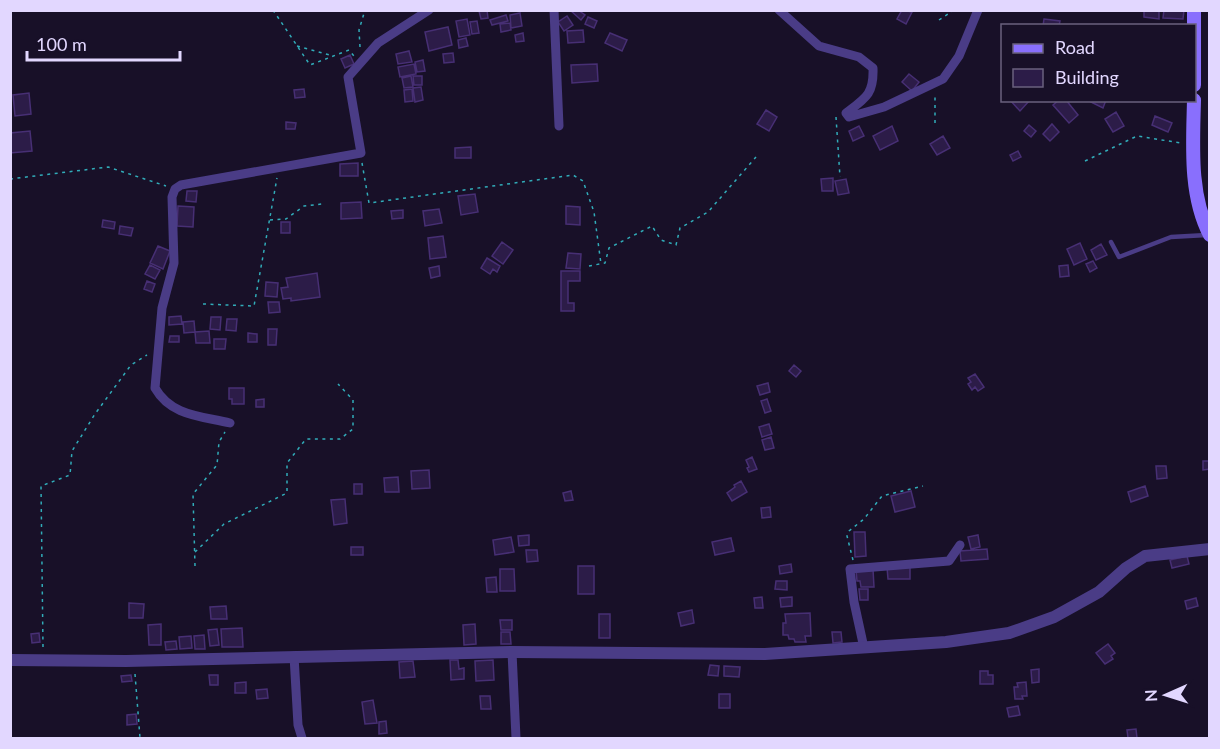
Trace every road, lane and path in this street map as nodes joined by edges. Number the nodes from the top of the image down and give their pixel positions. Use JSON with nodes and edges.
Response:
{"nodes":[{"id":1,"x":273,"y":10,"type":"edge"},
{"id":2,"x":365,"y":10,"type":"edge"},
{"id":3,"x":429,"y":10,"type":"edge"},
{"id":4,"x":554,"y":10,"type":"edge"},
{"id":5,"x":779,"y":10,"type":"edge"},
{"id":6,"x":954,"y":10,"type":"edge"},
{"id":7,"x":978,"y":10,"type":"edge"},
{"id":8,"x":939,"y":20,"type":"dead end"},
{"id":9,"x":297,"y":46,"type":"junction"},
{"id":10,"x":334,"y":56,"type":"junction"},
{"id":11,"x":360,"y":63,"type":"junction"},
{"id":12,"x":936,"y":83,"type":"junction"},
{"id":13,"x":1194,"y":102,"type":"edge"},
{"id":14,"x":846,"y":113,"type":"junction"},
{"id":15,"x":935,"y":123,"type":"dead end"},
{"id":16,"x":559,"y":126,"type":"dead end"},
{"id":17,"x":1193,"y":145,"type":"junction"},
{"id":18,"x":361,"y":153,"type":"junction"},
{"id":19,"x":756,"y":157,"type":"dead end"},
{"id":20,"x":1085,"y":160,"type":"dead end"},
{"id":21,"x":278,"y":168,"type":"junction"},
{"id":22,"x":840,"y":177,"type":"dead end"},
{"id":23,"x":10,"y":179,"type":"edge"},
{"id":24,"x":175,"y":189,"type":"junction"},
{"id":25,"x":322,"y":204,"type":"dead end"},
{"id":26,"x":269,"y":220,"type":"junction"},
{"id":27,"x":1209,"y":235,"type":"edge"},
{"id":28,"x":1111,"y":242,"type":"dead end"},
{"id":29,"x":601,"y":264,"type":"junction"},
{"id":30,"x":589,"y":266,"type":"dead end"},
{"id":31,"x":203,"y":304,"type":"dead end"},
{"id":32,"x":158,"y":349,"type":"junction"},
{"id":33,"x":338,"y":384,"type":"dead end"},
{"id":34,"x":231,"y":423,"type":"joint"},
{"id":35,"x":923,"y":486,"type":"dead end"},
{"id":36,"x":960,"y":545,"type":"dead end"},
{"id":37,"x":1209,"y":549,"type":"edge"},
{"id":38,"x":195,"y":552,"type":"junction"},
{"id":39,"x":195,"y":566,"type":"dead end"},
{"id":40,"x":850,"y":569,"type":"junction"},
{"id":41,"x":864,"y":648,"type":"junction"},
{"id":42,"x":512,"y":651,"type":"junction"},
{"id":43,"x":294,"y":656,"type":"junction"},
{"id":44,"x":10,"y":660,"type":"edge"},
{"id":45,"x":43,"y":660,"type":"junction"},
{"id":46,"x":134,"y":661,"type":"junction"},
{"id":47,"x":140,"y":738,"type":"edge"},
{"id":48,"x":302,"y":738,"type":"edge"},
{"id":49,"x":516,"y":738,"type":"edge"}],
"edges":[{"from":1,"to":9,"type":"path"},
{"from":2,"to":11,"type":"path"},
{"from":3,"to":11,"type":"street"},
{"from":4,"to":16,"type":"street"},
{"from":5,"to":14,"type":"street"},
{"from":6,"to":8,"type":"path"},
{"from":7,"to":12,"type":"street"},
{"from":9,"to":10,"type":"path"},
{"from":9,"to":10,"type":"path"},
{"from":10,"to":11,"type":"path"},
{"from":11,"to":18,"type":"street"},
{"from":12,"to":14,"type":"street"},
{"from":12,"to":15,"type":"path"},
{"from":13,"to":17,"type":"main road"},
{"from":14,"to":22,"type":"path"},
{"from":17,"to":20,"type":"path"},
{"from":17,"to":27,"type":"main road"},
{"from":18,"to":21,"type":"street"},
{"from":18,"to":29,"type":"path"},
{"from":19,"to":29,"type":"path"},
{"from":21,"to":24,"type":"street"},
{"from":21,"to":26,"type":"path"},
{"from":23,"to":24,"type":"path"},
{"from":24,"to":32,"type":"street"},
{"from":25,"to":26,"type":"path"},
{"from":26,"to":31,"type":"path"},
{"from":27,"to":28,"type":"lane"},
{"from":29,"to":30,"type":"path"},
{"from":32,"to":34,"type":"street"},
{"from":32,"to":45,"type":"path"},
{"from":33,"to":38,"type":"path"},
{"from":34,"to":38,"type":"path"},
{"from":35,"to":40,"type":"path"},
{"from":36,"to":40,"type":"street"},
{"from":37,"to":41,"type":"street"},
{"from":38,"to":39,"type":"path"},
{"from":40,"to":41,"type":"street"},
{"from":41,"to":42,"type":"street"},
{"from":42,"to":43,"type":"street"},
{"from":42,"to":49,"type":"street"},
{"from":43,"to":46,"type":"street"},
{"from":43,"to":48,"type":"street"},
{"from":44,"to":45,"type":"street"},
{"from":45,"to":46,"type":"street"},
{"from":46,"to":47,"type":"path"}]}
